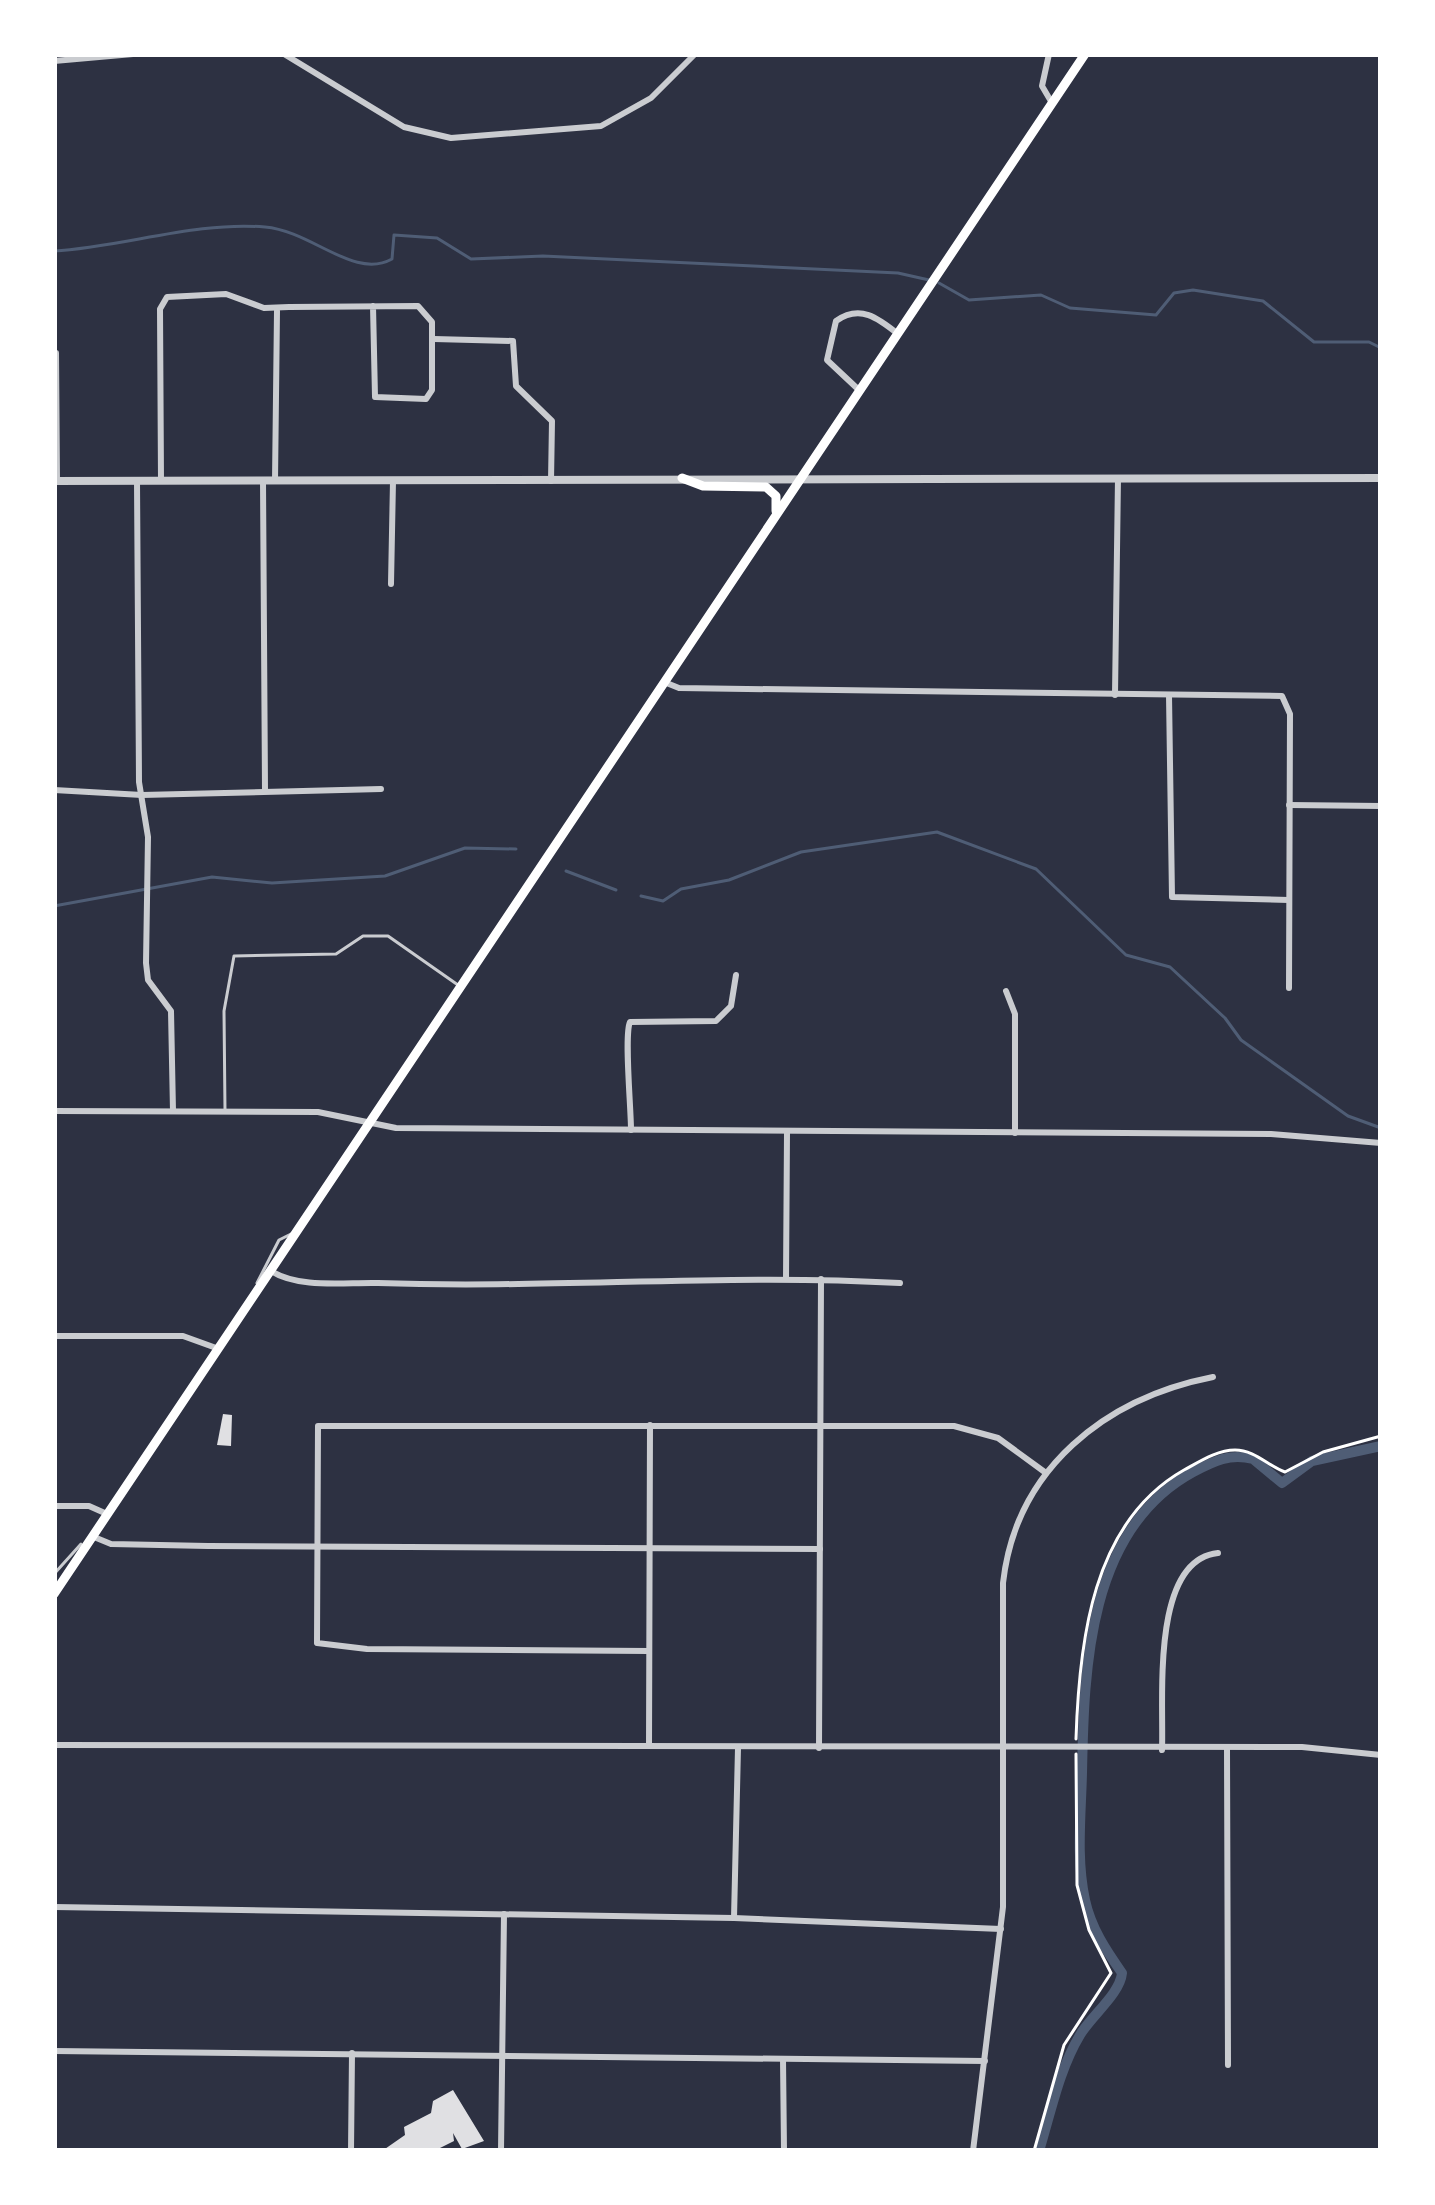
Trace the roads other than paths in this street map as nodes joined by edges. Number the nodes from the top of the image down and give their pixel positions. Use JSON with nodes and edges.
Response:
{"nodes":[{"id":1,"x":133,"y":54,"type":"edge"},
{"id":2,"x":284,"y":54,"type":"edge"},
{"id":3,"x":695,"y":54,"type":"edge"},
{"id":4,"x":1049,"y":54,"type":"edge"},
{"id":5,"x":1085,"y":54,"type":"edge"},
{"id":6,"x":54,"y":61,"type":"edge"},
{"id":7,"x":1052,"y":104,"type":"junction"},
{"id":8,"x":373,"y":306,"type":"junction"},
{"id":9,"x":277,"y":310,"type":"junction"},
{"id":10,"x":898,"y":334,"type":"junction"},
{"id":11,"x":433,"y":339,"type":"junction"},
{"id":12,"x":56,"y":353,"type":"edge"},
{"id":13,"x":860,"y":391,"type":"junction"},
{"id":14,"x":682,"y":478,"type":"junction"},
{"id":15,"x":801,"y":478,"type":"junction"},
{"id":16,"x":1118,"y":478,"type":"junction"},
{"id":17,"x":1381,"y":478,"type":"edge"},
{"id":18,"x":56,"y":481,"type":"edge"},
{"id":19,"x":137,"y":481,"type":"junction"},
{"id":20,"x":161,"y":481,"type":"junction"},
{"id":21,"x":263,"y":481,"type":"junction"},
{"id":22,"x":275,"y":481,"type":"junction"},
{"id":23,"x":393,"y":481,"type":"junction"},
{"id":24,"x":551,"y":481,"type":"junction"},
{"id":25,"x":775,"y":517,"type":"junction"},
{"id":26,"x":391,"y":584,"type":"dead end"},
{"id":27,"x":664,"y":682,"type":"junction"},
{"id":28,"x":1115,"y":695,"type":"junction"},
{"id":29,"x":1169,"y":695,"type":"junction"},
{"id":30,"x":381,"y":789,"type":"dead end"},
{"id":31,"x":54,"y":790,"type":"edge"},
{"id":32,"x":265,"y":791,"type":"junction"},
{"id":33,"x":142,"y":795,"type":"junction"},
{"id":34,"x":1289,"y":805,"type":"junction"},
{"id":35,"x":1381,"y":806,"type":"edge"},
{"id":36,"x":1289,"y":900,"type":"junction"},
{"id":37,"x":736,"y":975,"type":"dead end"},
{"id":38,"x":459,"y":986,"type":"junction"},
{"id":39,"x":1289,"y":988,"type":"dead end"},
{"id":40,"x":1006,"y":991,"type":"dead end"},
{"id":41,"x":225,"y":1110,"type":"junction"},
{"id":42,"x":54,"y":1111,"type":"edge"},
{"id":43,"x":173,"y":1111,"type":"junction"},
{"id":44,"x":370,"y":1121,"type":"junction"},
{"id":45,"x":631,"y":1130,"type":"junction"},
{"id":46,"x":787,"y":1133,"type":"junction"},
{"id":47,"x":1015,"y":1133,"type":"junction"},
{"id":48,"x":1381,"y":1143,"type":"edge"},
{"id":49,"x":298,"y":1230,"type":"junction"},
{"id":50,"x":271,"y":1271,"type":"junction"},
{"id":51,"x":786,"y":1279,"type":"junction"},
{"id":52,"x":821,"y":1279,"type":"junction"},
{"id":53,"x":900,"y":1283,"type":"dead end"},
{"id":54,"x":255,"y":1294,"type":"junction"},
{"id":55,"x":54,"y":1336,"type":"edge"},
{"id":56,"x":219,"y":1349,"type":"junction"},
{"id":57,"x":1214,"y":1377,"type":"dead end"},
{"id":58,"x":650,"y":1425,"type":"junction"},
{"id":59,"x":821,"y":1426,"type":"junction"},
{"id":60,"x":1046,"y":1473,"type":"junction"},
{"id":61,"x":54,"y":1506,"type":"edge"},
{"id":62,"x":107,"y":1514,"type":"junction"},
{"id":63,"x":93,"y":1536,"type":"junction"},
{"id":64,"x":316,"y":1547,"type":"junction"},
{"id":65,"x":649,"y":1549,"type":"junction"},
{"id":66,"x":820,"y":1550,"type":"junction"},
{"id":67,"x":1218,"y":1553,"type":"dead end"},
{"id":68,"x":54,"y":1574,"type":"edge"},
{"id":69,"x":54,"y":1594,"type":"edge"},
{"id":70,"x":649,"y":1651,"type":"junction"},
{"id":71,"x":54,"y":1745,"type":"edge"},
{"id":72,"x":649,"y":1747,"type":"junction"},
{"id":73,"x":738,"y":1748,"type":"junction"},
{"id":74,"x":819,"y":1748,"type":"junction"},
{"id":75,"x":1227,"y":1748,"type":"junction"},
{"id":76,"x":1003,"y":1749,"type":"junction"},
{"id":77,"x":1162,"y":1750,"type":"junction"},
{"id":78,"x":1381,"y":1755,"type":"edge"},
{"id":79,"x":54,"y":1907,"type":"edge"},
{"id":80,"x":503,"y":1913,"type":"junction"},
{"id":81,"x":734,"y":1918,"type":"junction"},
{"id":82,"x":1001,"y":1929,"type":"junction"},
{"id":83,"x":54,"y":2051,"type":"edge"},
{"id":84,"x":352,"y":2053,"type":"junction"},
{"id":85,"x":501,"y":2054,"type":"junction"},
{"id":86,"x":783,"y":2059,"type":"junction"},
{"id":87,"x":985,"y":2061,"type":"junction"},
{"id":88,"x":1228,"y":2065,"type":"dead end"},
{"id":89,"x":351,"y":2151,"type":"edge"},
{"id":90,"x":501,"y":2151,"type":"edge"},
{"id":91,"x":784,"y":2151,"type":"edge"},
{"id":92,"x":973,"y":2151,"type":"edge"}],
"edges":[{"from":1,"to":6,"type":"street"},
{"from":2,"to":3,"type":"street"},
{"from":4,"to":7,"type":"street"},
{"from":5,"to":7,"type":"main road"},
{"from":7,"to":10,"type":"main road"},
{"from":8,"to":9,"type":"street"},
{"from":8,"to":11,"type":"street"},
{"from":8,"to":11,"type":"street"},
{"from":9,"to":20,"type":"street"},
{"from":9,"to":22,"type":"street"},
{"from":10,"to":13,"type":"main road"},
{"from":10,"to":13,"type":"street"},
{"from":11,"to":24,"type":"street"},
{"from":12,"to":18,"type":"street"},
{"from":13,"to":15,"type":"main road"},
{"from":14,"to":15,"type":"street"},
{"from":14,"to":24,"type":"street"},
{"from":14,"to":25,"type":"main road"},
{"from":15,"to":16,"type":"street"},
{"from":15,"to":25,"type":"main road"},
{"from":16,"to":17,"type":"street"},
{"from":16,"to":28,"type":"street"},
{"from":18,"to":19,"type":"street"},
{"from":19,"to":20,"type":"street"},
{"from":19,"to":33,"type":"street"},
{"from":20,"to":21,"type":"street"},
{"from":21,"to":22,"type":"street"},
{"from":21,"to":32,"type":"street"},
{"from":22,"to":23,"type":"street"},
{"from":23,"to":24,"type":"street"},
{"from":23,"to":26,"type":"street"},
{"from":25,"to":27,"type":"main road"},
{"from":27,"to":28,"type":"street"},
{"from":27,"to":38,"type":"main road"},
{"from":28,"to":29,"type":"street"},
{"from":29,"to":34,"type":"street"},
{"from":29,"to":36,"type":"street"},
{"from":30,"to":32,"type":"street"},
{"from":31,"to":33,"type":"street"},
{"from":32,"to":33,"type":"street"},
{"from":33,"to":43,"type":"street"},
{"from":34,"to":35,"type":"street"},
{"from":34,"to":36,"type":"street"},
{"from":36,"to":39,"type":"street"},
{"from":37,"to":45,"type":"street"},
{"from":38,"to":41,"type":"lane"},
{"from":38,"to":44,"type":"main road"},
{"from":40,"to":47,"type":"street"},
{"from":41,"to":43,"type":"street"},
{"from":41,"to":44,"type":"street"},
{"from":42,"to":43,"type":"street"},
{"from":44,"to":45,"type":"street"},
{"from":44,"to":49,"type":"main road"},
{"from":45,"to":46,"type":"street"},
{"from":46,"to":47,"type":"street"},
{"from":46,"to":51,"type":"street"},
{"from":47,"to":48,"type":"street"},
{"from":49,"to":50,"type":"main road"},
{"from":49,"to":54,"type":"lane"},
{"from":50,"to":51,"type":"street"},
{"from":50,"to":54,"type":"main road"},
{"from":51,"to":52,"type":"street"},
{"from":52,"to":53,"type":"street"},
{"from":52,"to":59,"type":"street"},
{"from":54,"to":56,"type":"main road"},
{"from":55,"to":56,"type":"street"},
{"from":56,"to":62,"type":"main road"},
{"from":57,"to":60,"type":"street"},
{"from":58,"to":59,"type":"street"},
{"from":58,"to":64,"type":"street"},
{"from":58,"to":65,"type":"street"},
{"from":59,"to":60,"type":"street"},
{"from":59,"to":66,"type":"street"},
{"from":60,"to":76,"type":"street"},
{"from":61,"to":62,"type":"street"},
{"from":62,"to":63,"type":"main road"},
{"from":63,"to":64,"type":"street"},
{"from":63,"to":68,"type":"lane"},
{"from":63,"to":69,"type":"main road"},
{"from":64,"to":65,"type":"street"},
{"from":64,"to":70,"type":"street"},
{"from":65,"to":66,"type":"street"},
{"from":65,"to":70,"type":"street"},
{"from":66,"to":74,"type":"street"},
{"from":67,"to":77,"type":"street"},
{"from":70,"to":72,"type":"street"},
{"from":71,"to":72,"type":"street"},
{"from":72,"to":73,"type":"street"},
{"from":73,"to":74,"type":"street"},
{"from":73,"to":81,"type":"street"},
{"from":74,"to":76,"type":"street"},
{"from":75,"to":77,"type":"street"},
{"from":75,"to":78,"type":"street"},
{"from":75,"to":88,"type":"street"},
{"from":76,"to":77,"type":"street"},
{"from":76,"to":82,"type":"street"},
{"from":79,"to":80,"type":"street"},
{"from":80,"to":81,"type":"street"},
{"from":80,"to":85,"type":"street"},
{"from":81,"to":82,"type":"street"},
{"from":82,"to":87,"type":"street"},
{"from":83,"to":84,"type":"street"},
{"from":84,"to":85,"type":"street"},
{"from":84,"to":89,"type":"street"},
{"from":85,"to":86,"type":"street"},
{"from":85,"to":90,"type":"street"},
{"from":86,"to":87,"type":"street"},
{"from":86,"to":91,"type":"street"},
{"from":87,"to":92,"type":"street"}]}
